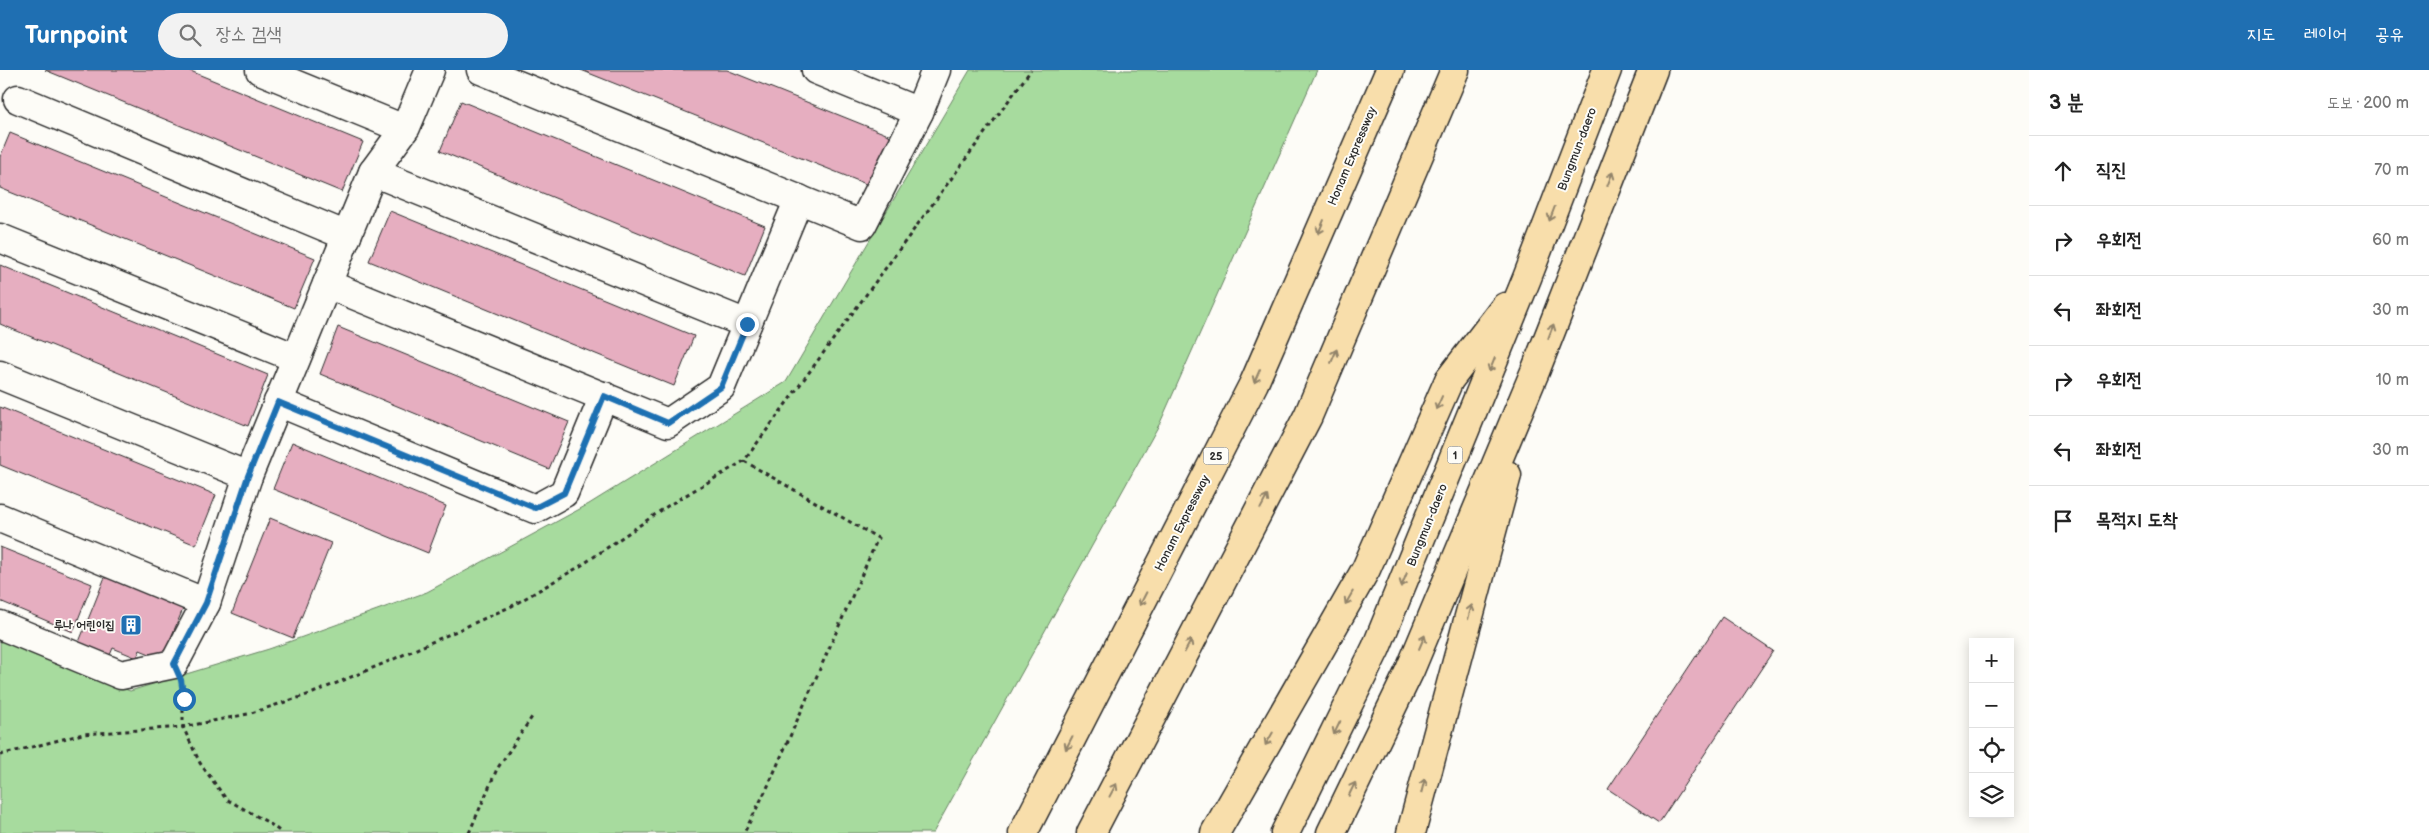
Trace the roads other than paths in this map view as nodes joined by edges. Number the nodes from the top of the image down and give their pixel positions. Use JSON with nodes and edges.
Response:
{"nodes":[{"id":1,"x":260,"y":70,"type":"edge"},
{"id":2,"x":430,"y":70,"type":"edge"},
{"id":3,"x":482,"y":70,"type":"edge"},
{"id":4,"x":816,"y":70,"type":"edge"},
{"id":5,"x":936,"y":70,"type":"edge"},
{"id":6,"x":1390,"y":70,"type":"edge"},
{"id":7,"x":1455,"y":70,"type":"edge"},
{"id":8,"x":1607,"y":70,"type":"edge"},
{"id":9,"x":1653,"y":70,"type":"edge"},
{"id":10,"x":18,"y":99,"type":"dead end"},
{"id":11,"x":919,"y":112,"type":"junction"},
{"id":12,"x":404,"y":129,"type":"junction"},
{"id":13,"x":373,"y":172,"type":"junction"},
{"id":14,"x":800,"y":199,"type":"junction"},
{"id":15,"x":347,"y":236,"type":"junction"},
{"id":16,"x":0,"y":238,"type":"edge"},
{"id":17,"x":1527,"y":278,"type":"junction"},
{"id":18,"x":327,"y":284,"type":"junction"},
{"id":19,"x":747,"y":324,"type":"junction"},
{"id":20,"x":296,"y":358,"type":"junction"},
{"id":21,"x":1536,"y":369,"type":"junction"},
{"id":22,"x":0,"y":374,"type":"edge"},
{"id":23,"x":604,"y":396,"type":"junction"},
{"id":24,"x":278,"y":402,"type":"junction"},
{"id":25,"x":248,"y":476,"type":"junction"},
{"id":26,"x":0,"y":518,"type":"edge"},
{"id":27,"x":206,"y":603,"type":"junction"},
{"id":28,"x":0,"y":625,"type":"edge"},
{"id":29,"x":1023,"y":833,"type":"edge"},
{"id":30,"x":1090,"y":833,"type":"edge"},
{"id":31,"x":1215,"y":833,"type":"edge"},
{"id":32,"x":1285,"y":833,"type":"edge"},
{"id":33,"x":1331,"y":833,"type":"edge"},
{"id":34,"x":1411,"y":833,"type":"edge"}],
"edges":[{"from":1,"to":12,"type":"lane"},
{"from":2,"to":12,"type":"lane"},
{"from":3,"to":14,"type":"lane"},
{"from":4,"to":11,"type":"lane"},
{"from":5,"to":11,"type":"lane"},
{"from":6,"to":29,"type":"main road","name":"Honam Expressway","number":"25","one_way":true},
{"from":30,"to":7,"type":"main road","one_way":true},
{"from":8,"to":17,"type":"main road","name":"Bungmun-daero","number":"1","one_way":true},
{"from":21,"to":9,"type":"main road","one_way":true},
{"from":10,"to":15,"type":"lane"},
{"from":11,"to":14,"type":"lane"},
{"from":12,"to":13,"type":"lane"},
{"from":13,"to":15,"type":"lane"},
{"from":13,"to":19,"type":"lane"},
{"from":14,"to":19,"type":"lane"},
{"from":15,"to":18,"type":"lane"},
{"from":16,"to":20,"type":"lane"},
{"from":17,"to":31,"type":"main road","one_way":true},
{"from":17,"to":32,"type":"main road","name":"Bungmun-daero","number":"1","one_way":true},
{"from":18,"to":20,"type":"lane"},
{"from":18,"to":23,"type":"lane"},
{"from":19,"to":23,"type":"lane"},
{"from":20,"to":24,"type":"lane"},
{"from":33,"to":21,"type":"main road","one_way":true},
{"from":34,"to":21,"type":"main road","one_way":true},
{"from":22,"to":25,"type":"lane"},
{"from":23,"to":24,"type":"lane"},
{"from":24,"to":25,"type":"lane"},
{"from":25,"to":27,"type":"lane"},
{"from":26,"to":27,"type":"lane"},
{"from":27,"to":28,"type":"lane"}]}
